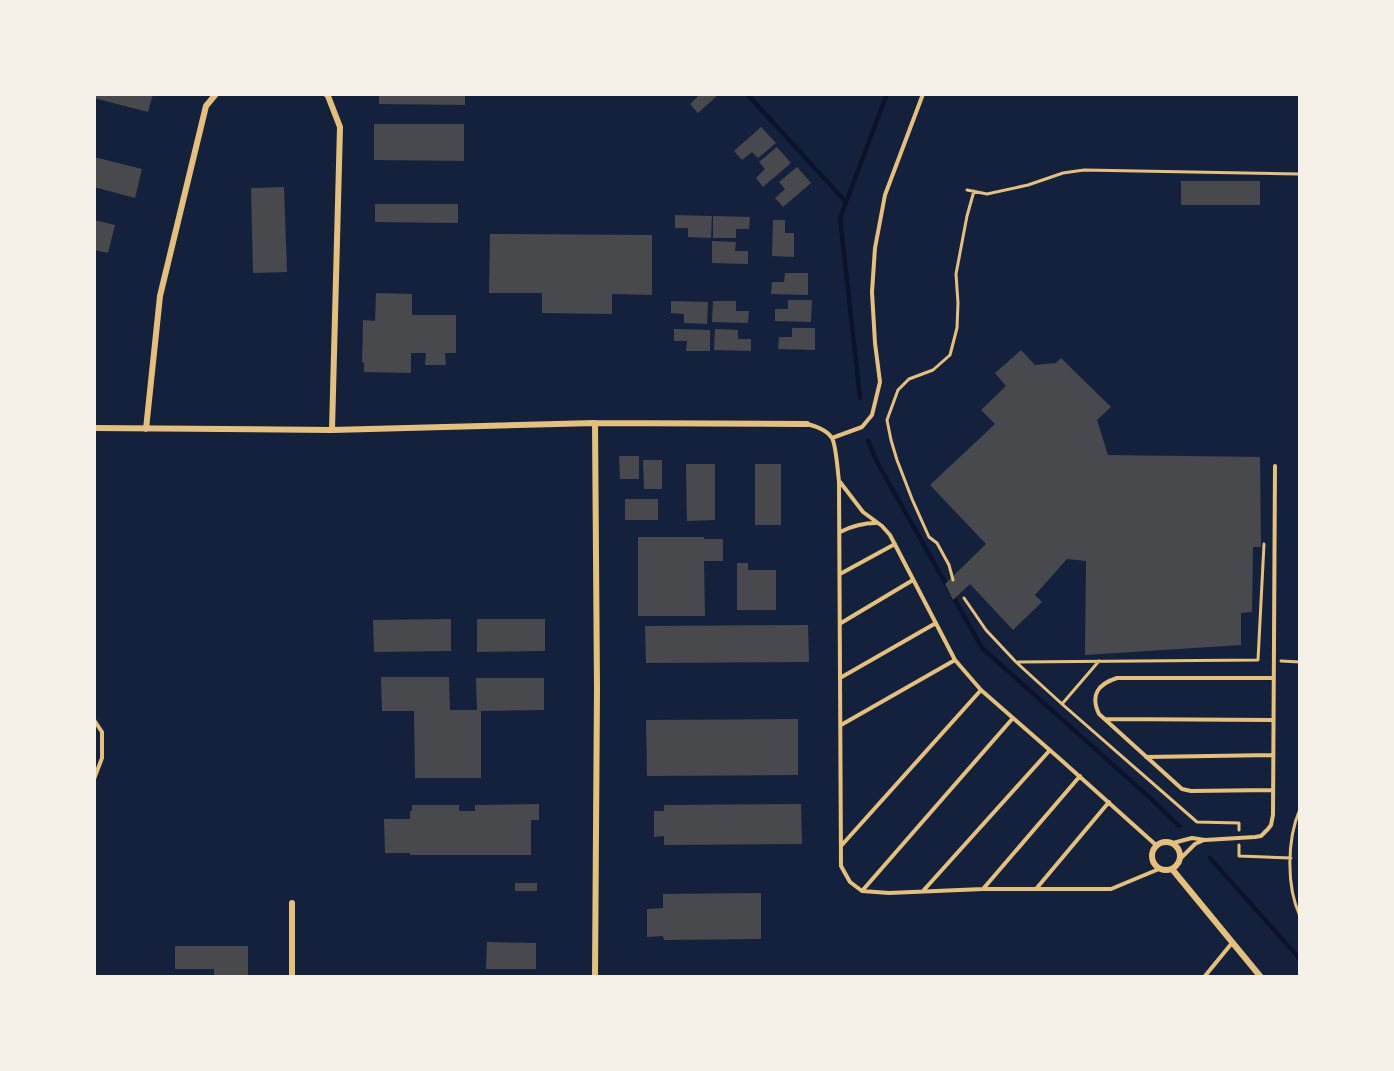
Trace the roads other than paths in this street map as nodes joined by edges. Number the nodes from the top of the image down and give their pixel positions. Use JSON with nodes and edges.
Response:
{"nodes":[{"id":1,"x":216,"y":94,"type":"edge"},
{"id":2,"x":326,"y":94,"type":"edge"},
{"id":3,"x":923,"y":94,"type":"edge"},
{"id":4,"x":595,"y":423,"type":"junction"},
{"id":5,"x":807,"y":424,"type":"joint"},
{"id":6,"x":94,"y":428,"type":"edge"},
{"id":7,"x":146,"y":429,"type":"junction"},
{"id":8,"x":332,"y":430,"type":"junction"},
{"id":9,"x":832,"y":438,"type":"junction"},
{"id":10,"x":1275,"y":466,"type":"dead end"},
{"id":11,"x":839,"y":482,"type":"junction"},
{"id":12,"x":876,"y":523,"type":"junction"},
{"id":13,"x":840,"y":532,"type":"junction"},
{"id":14,"x":895,"y":544,"type":"junction"},
{"id":15,"x":840,"y":574,"type":"junction"},
{"id":16,"x":914,"y":580,"type":"junction"},
{"id":17,"x":840,"y":623,"type":"junction"},
{"id":18,"x":936,"y":623,"type":"junction"},
{"id":19,"x":955,"y":660,"type":"junction"},
{"id":20,"x":840,"y":678,"type":"junction"},
{"id":21,"x":1274,"y":678,"type":"junction"},
{"id":22,"x":981,"y":690,"type":"junction"},
{"id":23,"x":1013,"y":718,"type":"junction"},
{"id":24,"x":1104,"y":719,"type":"junction"},
{"id":25,"x":94,"y":720,"type":"edge"},
{"id":26,"x":1273,"y":720,"type":"junction"},
{"id":27,"x":841,"y":725,"type":"junction"},
{"id":28,"x":1050,"y":750,"type":"junction"},
{"id":29,"x":1273,"y":755,"type":"junction"},
{"id":30,"x":1146,"y":757,"type":"junction"},
{"id":31,"x":1080,"y":776,"type":"junction"},
{"id":32,"x":94,"y":779,"type":"edge"},
{"id":33,"x":1273,"y":790,"type":"junction"},
{"id":34,"x":1109,"y":802,"type":"junction"},
{"id":35,"x":1205,"y":840,"type":"junction"},
{"id":36,"x":1173,"y":843,"type":"junction"},
{"id":37,"x":1156,"y":845,"type":"junction"},
{"id":38,"x":841,"y":846,"type":"junction"},
{"id":39,"x":1180,"y":859,"type":"junction"},
{"id":40,"x":1159,"y":869,"type":"junction"},
{"id":41,"x":1172,"y":869,"type":"junction"},
{"id":42,"x":983,"y":889,"type":"junction"},
{"id":43,"x":1036,"y":889,"type":"junction"},
{"id":44,"x":862,"y":891,"type":"junction"},
{"id":45,"x":923,"y":891,"type":"junction"},
{"id":46,"x":292,"y":903,"type":"dead end"},
{"id":47,"x":1232,"y":943,"type":"junction"},
{"id":48,"x":292,"y":976,"type":"edge"},
{"id":49,"x":595,"y":976,"type":"edge"},
{"id":50,"x":1205,"y":976,"type":"edge"},
{"id":51,"x":1260,"y":976,"type":"edge"}],
"edges":[{"from":1,"to":7,"type":"street"},
{"from":2,"to":8,"type":"street"},
{"from":3,"to":9,"type":"lane"},
{"from":4,"to":5,"type":"street"},
{"from":4,"to":8,"type":"street"},
{"from":4,"to":49,"type":"street"},
{"from":5,"to":9,"type":"lane"},
{"from":6,"to":7,"type":"street"},
{"from":7,"to":8,"type":"street"},
{"from":9,"to":11,"type":"lane"},
{"from":10,"to":21,"type":"lane"},
{"from":11,"to":12,"type":"lane"},
{"from":11,"to":13,"type":"lane"},
{"from":12,"to":13,"type":"lane"},
{"from":12,"to":14,"type":"lane"},
{"from":13,"to":15,"type":"lane"},
{"from":14,"to":15,"type":"lane"},
{"from":14,"to":16,"type":"lane"},
{"from":15,"to":17,"type":"lane"},
{"from":16,"to":17,"type":"lane"},
{"from":16,"to":18,"type":"lane"},
{"from":17,"to":20,"type":"lane"},
{"from":18,"to":19,"type":"lane"},
{"from":18,"to":20,"type":"lane"},
{"from":19,"to":22,"type":"lane"},
{"from":19,"to":27,"type":"lane"},
{"from":20,"to":27,"type":"lane"},
{"from":21,"to":24,"type":"lane"},
{"from":21,"to":26,"type":"lane"},
{"from":22,"to":23,"type":"lane"},
{"from":22,"to":38,"type":"lane"},
{"from":23,"to":28,"type":"lane"},
{"from":23,"to":44,"type":"lane"},
{"from":24,"to":26,"type":"lane"},
{"from":24,"to":30,"type":"lane"},
{"from":25,"to":32,"type":"lane"},
{"from":26,"to":29,"type":"lane"},
{"from":27,"to":38,"type":"lane"},
{"from":28,"to":31,"type":"lane"},
{"from":28,"to":45,"type":"lane"},
{"from":29,"to":30,"type":"lane"},
{"from":29,"to":33,"type":"lane"},
{"from":30,"to":33,"type":"lane"},
{"from":31,"to":34,"type":"lane"},
{"from":31,"to":42,"type":"lane"},
{"from":33,"to":35,"type":"lane"},
{"from":34,"to":37,"type":"lane"},
{"from":34,"to":43,"type":"lane"},
{"from":35,"to":36,"type":"lane"},
{"from":35,"to":39,"type":"lane"},
{"from":36,"to":37,"type":"street"},
{"from":36,"to":39,"type":"street"},
{"from":37,"to":40,"type":"street"},
{"from":38,"to":44,"type":"lane"},
{"from":39,"to":41,"type":"street"},
{"from":40,"to":41,"type":"street"},
{"from":40,"to":43,"type":"lane"},
{"from":41,"to":47,"type":"street"},
{"from":42,"to":43,"type":"lane"},
{"from":42,"to":45,"type":"lane"},
{"from":44,"to":45,"type":"lane"},
{"from":46,"to":48,"type":"street"},
{"from":47,"to":50,"type":"lane"},
{"from":47,"to":51,"type":"street"}]}
